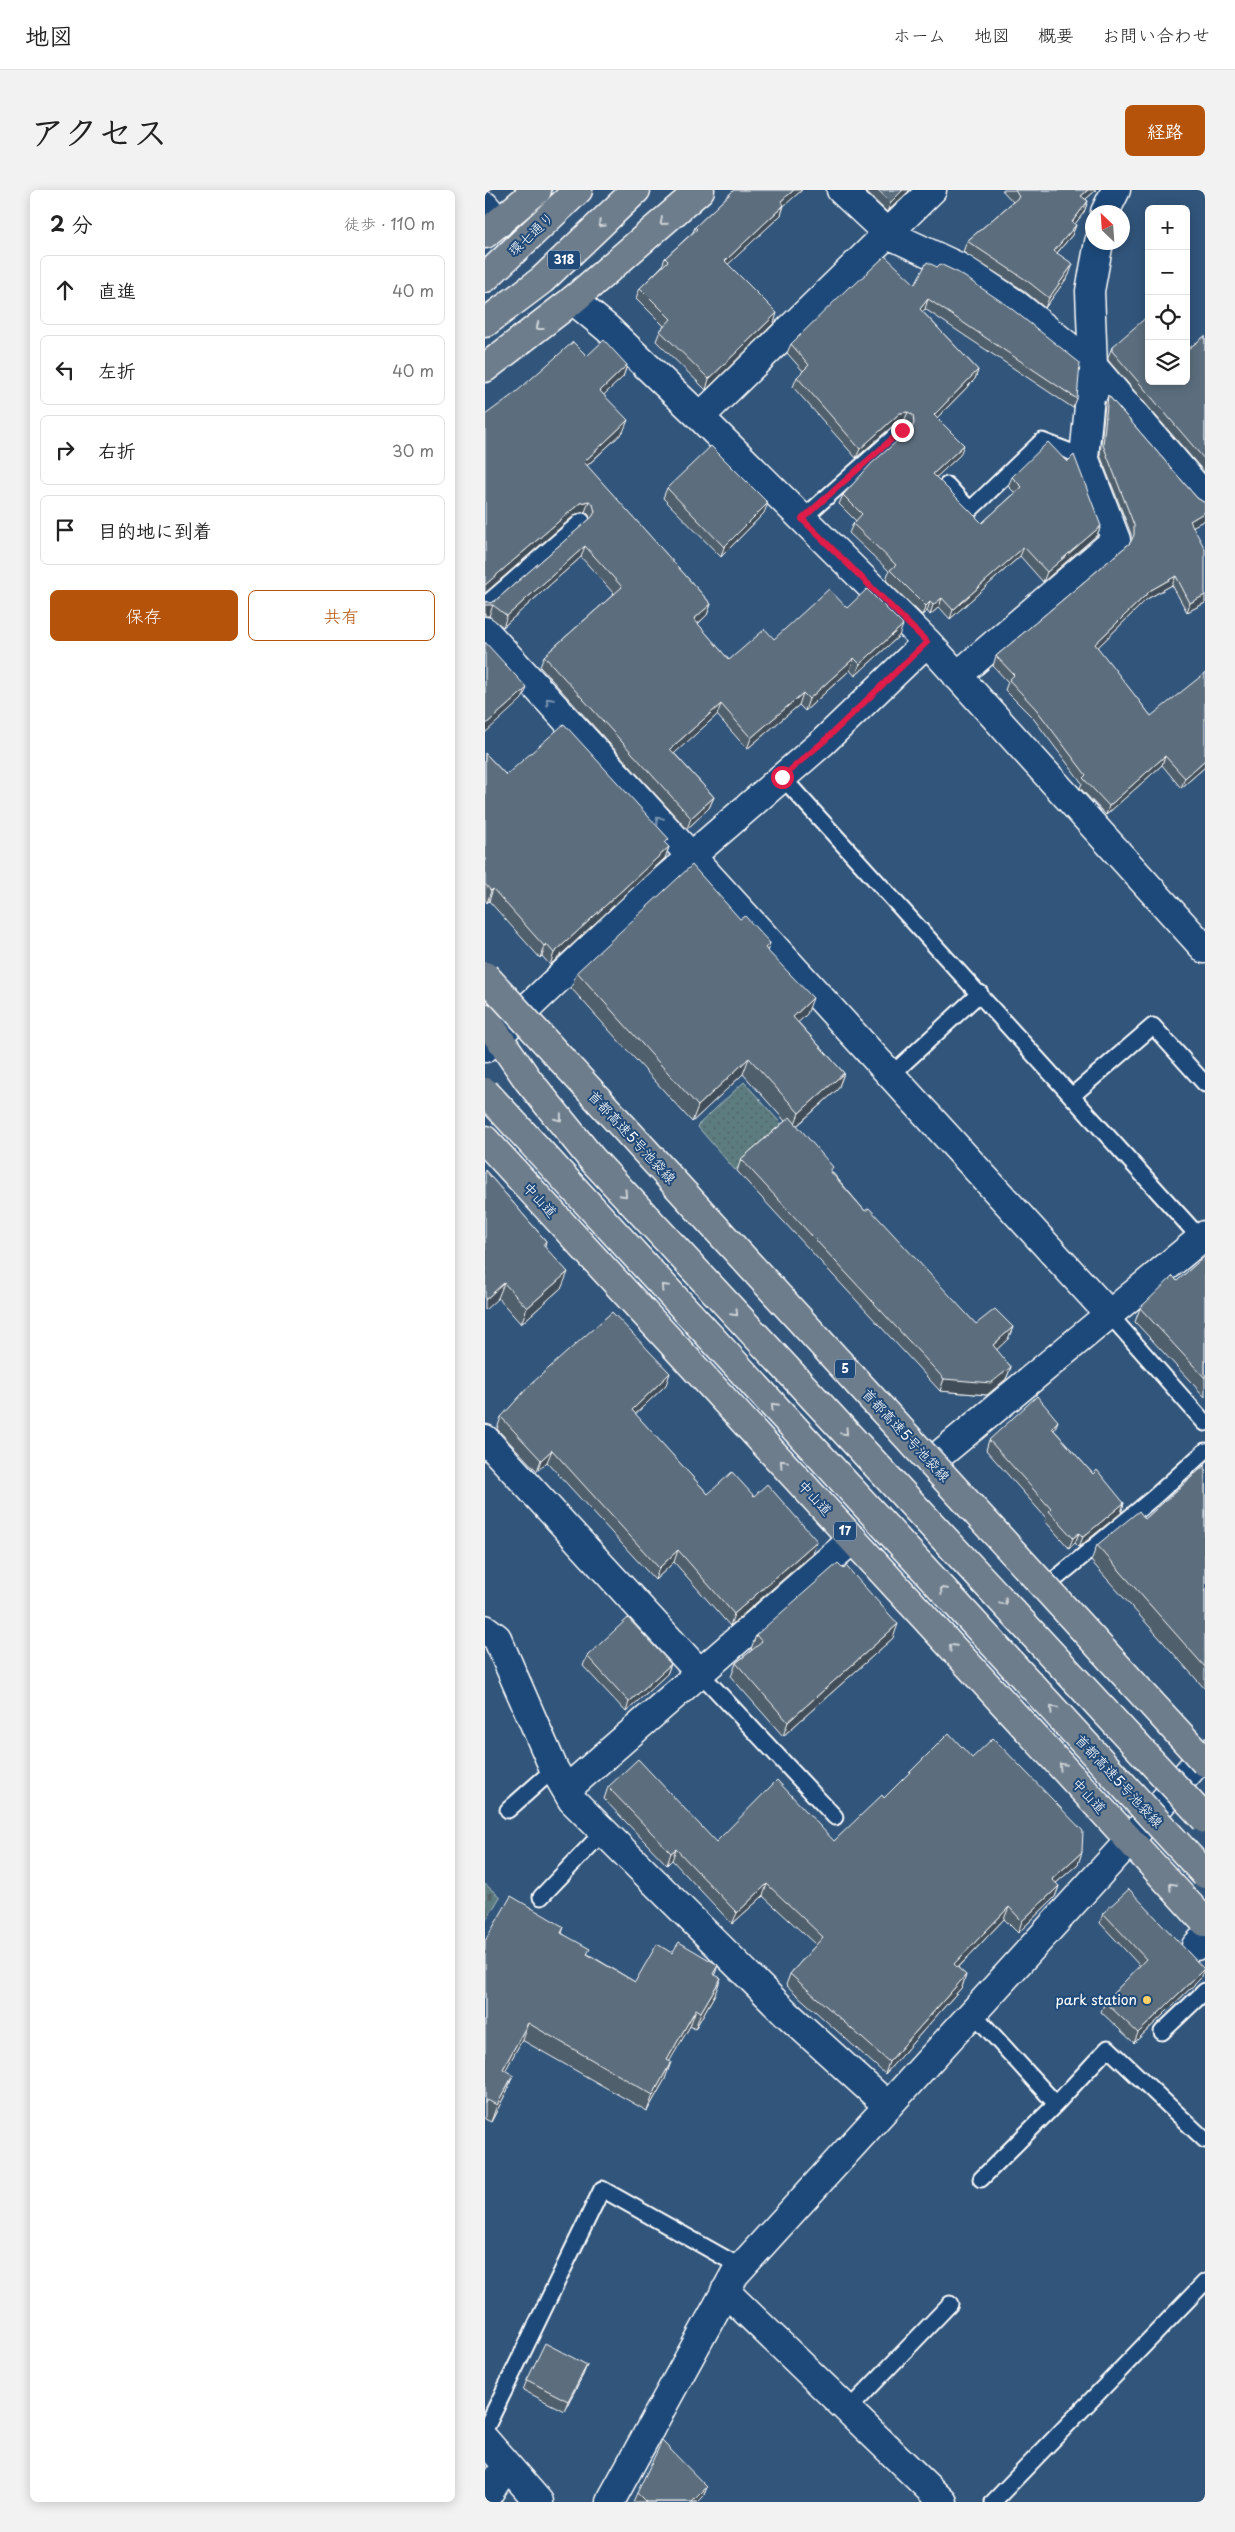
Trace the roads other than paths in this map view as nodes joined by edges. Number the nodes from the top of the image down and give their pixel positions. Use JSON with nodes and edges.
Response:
{"nodes":[{"id":1,"x":537,"y":190,"type":"edge"},
{"id":2,"x":578,"y":190,"type":"edge"},
{"id":3,"x":636,"y":190,"type":"edge"},
{"id":4,"x":700,"y":190,"type":"edge"},
{"id":5,"x":841,"y":190,"type":"edge"},
{"id":6,"x":932,"y":190,"type":"edge"},
{"id":7,"x":1116,"y":190,"type":"edge"},
{"id":8,"x":1108,"y":205,"type":"edge"},
{"id":9,"x":490,"y":221,"type":"edge"},
{"id":10,"x":888,"y":234,"type":"junction"},
{"id":11,"x":1098,"y":250,"type":"edge"},
{"id":12,"x":485,"y":278,"type":"edge"},
{"id":13,"x":573,"y":300,"type":"junction"},
{"id":14,"x":485,"y":323,"type":"edge"},
{"id":15,"x":1093,"y":366,"type":"junction"},
{"id":16,"x":485,"y":368,"type":"edge"},
{"id":17,"x":700,"y":418,"type":"junction"},
{"id":18,"x":902,"y":430,"type":"dead end"},
{"id":19,"x":1084,"y":457,"type":"junction"},
{"id":20,"x":947,"y":485,"type":"edge"},
{"id":21,"x":1202,"y":488,"type":"edge"},
{"id":22,"x":802,"y":519,"type":"junction"},
{"id":23,"x":582,"y":521,"type":"edge"},
{"id":24,"x":485,"y":605,"type":"edge"},
{"id":25,"x":485,"y":631,"type":"edge"},
{"id":26,"x":927,"y":642,"type":"junction"},
{"id":27,"x":957,"y":676,"type":"junction"},
{"id":28,"x":782,"y":777,"type":"junction"},
{"id":29,"x":691,"y":856,"type":"junction"},
{"id":30,"x":1205,"y":949,"type":"edge"},
{"id":31,"x":485,"y":962,"type":"edge"},
{"id":32,"x":485,"y":976,"type":"edge"},
{"id":33,"x":980,"y":993,"type":"junction"},
{"id":34,"x":525,"y":1008,"type":"junction"},
{"id":35,"x":489,"y":1034,"type":"edge"},
{"id":36,"x":889,"y":1076,"type":"junction"},
{"id":37,"x":1205,"y":1084,"type":"edge"},
{"id":38,"x":485,"y":1092,"type":"edge"},
{"id":39,"x":1073,"y":1095,"type":"junction"},
{"id":40,"x":485,"y":1140,"type":"edge"},
{"id":41,"x":1203,"y":1237,"type":"edge"},
{"id":42,"x":1109,"y":1314,"type":"junction"},
{"id":43,"x":1205,"y":1424,"type":"edge"},
{"id":44,"x":485,"y":1439,"type":"edge"},
{"id":45,"x":1205,"y":1451,"type":"edge"},
{"id":46,"x":937,"y":1457,"type":"junction"},
{"id":47,"x":853,"y":1539,"type":"junction"},
{"id":48,"x":1054,"y":1580,"type":"junction"},
{"id":49,"x":485,"y":1629,"type":"edge"},
{"id":50,"x":700,"y":1673,"type":"junction"},
{"id":51,"x":1205,"y":1743,"type":"edge"},
{"id":52,"x":1205,"y":1753,"type":"edge"},
{"id":53,"x":1205,"y":1762,"type":"edge"},
{"id":54,"x":561,"y":1779,"type":"junction"},
{"id":55,"x":508,"y":1810,"type":"dead end"},
{"id":56,"x":835,"y":1816,"type":"dead end"},
{"id":57,"x":1205,"y":1819,"type":"edge"},
{"id":58,"x":604,"y":1831,"type":"junction"},
{"id":59,"x":1130,"y":1840,"type":"junction"},
{"id":60,"x":1205,"y":1869,"type":"edge"},
{"id":61,"x":1205,"y":1874,"type":"edge"},
{"id":62,"x":541,"y":1898,"type":"dead end"},
{"id":63,"x":1202,"y":1935,"type":"edge"},
{"id":64,"x":1205,"y":1991,"type":"edge"},
{"id":65,"x":973,"y":2013,"type":"junction"},
{"id":66,"x":1162,"y":2032,"type":"dead end"},
{"id":67,"x":1056,"y":2104,"type":"junction"},
{"id":68,"x":887,"y":2105,"type":"junction"},
{"id":69,"x":1205,"y":2140,"type":"edge"},
{"id":70,"x":981,"y":2179,"type":"dead end"},
{"id":71,"x":741,"y":2267,"type":"junction"},
{"id":72,"x":1205,"y":2282,"type":"edge"},
{"id":73,"x":725,"y":2290,"type":"junction"},
{"id":74,"x":950,"y":2304,"type":"dead end"},
{"id":75,"x":848,"y":2410,"type":"junction"},
{"id":76,"x":485,"y":2430,"type":"edge"},
{"id":77,"x":485,"y":2440,"type":"edge"},
{"id":78,"x":506,"y":2466,"type":"junction"},
{"id":79,"x":485,"y":2499,"type":"edge"},
{"id":80,"x":539,"y":2502,"type":"edge"},
{"id":81,"x":610,"y":2502,"type":"edge"},
{"id":82,"x":943,"y":2502,"type":"edge"},
{"id":83,"x":993,"y":2502,"type":"edge"}],
"edges":[{"from":1,"to":9,"type":"main road"},
{"from":2,"to":12,"type":"main road","name":"環七通り"},
{"from":3,"to":14,"type":"main road","number":"318","one_way":true},
{"from":4,"to":13,"type":"main road","one_way":true},
{"from":5,"to":10,"type":"street"},
{"from":6,"to":10,"type":"street"},
{"from":7,"to":8,"type":"street"},
{"from":10,"to":15,"type":"street"},
{"from":10,"to":17,"type":"street"},
{"from":11,"to":15,"type":"street"},
{"from":13,"to":16,"type":"main road","one_way":true},
{"from":13,"to":17,"type":"street"},
{"from":15,"to":19,"type":"street"},
{"from":15,"to":21,"type":"street"},
{"from":17,"to":22,"type":"street"},
{"from":18,"to":22,"type":"lane"},
{"from":19,"to":20,"type":"lane"},
{"from":19,"to":27,"type":"street"},
{"from":22,"to":26,"type":"street"},
{"from":23,"to":24,"type":"lane"},
{"from":29,"to":25,"type":"street","one_way":true},
{"from":26,"to":27,"type":"street"},
{"from":26,"to":28,"type":"street"},
{"from":27,"to":30,"type":"street"},
{"from":28,"to":29,"type":"street"},
{"from":28,"to":33,"type":"lane"},
{"from":29,"to":34,"type":"street"},
{"from":29,"to":36,"type":"street"},
{"from":31,"to":34,"type":"main road"},
{"from":32,"to":53,"type":"main road","name":"首都高速5号池袋線","number":"5","bridge":true},
{"from":33,"to":36,"type":"lane"},
{"from":33,"to":39,"type":"lane"},
{"from":34,"to":35,"type":"street"},
{"from":34,"to":46,"type":"main road"},
{"from":35,"to":57,"type":"main road","one_way":true,"bridge":true},
{"from":36,"to":42,"type":"street"},
{"from":37,"to":39,"type":"lane"},
{"from":61,"to":38,"type":"main road","name":"首都高速5号池袋線","one_way":true,"bridge":true},
{"from":39,"to":41,"type":"lane"},
{"from":47,"to":40,"type":"main road","name":"中山道","number":"17","one_way":true},
{"from":41,"to":42,"type":"street"},
{"from":42,"to":43,"type":"lane"},
{"from":42,"to":46,"type":"street"},
{"from":44,"to":50,"type":"street"},
{"from":45,"to":48,"type":"lane"},
{"from":46,"to":48,"type":"main road"},
{"from":47,"to":50,"type":"street"},
{"from":59,"to":47,"type":"main road","name":"中山道","number":"17","one_way":true},
{"from":48,"to":51,"type":"main road"},
{"from":49,"to":54,"type":"street"},
{"from":50,"to":54,"type":"street"},
{"from":50,"to":56,"type":"lane"},
{"from":52,"to":59,"type":"street"},
{"from":54,"to":55,"type":"lane"},
{"from":54,"to":58,"type":"street"},
{"from":58,"to":62,"type":"lane"},
{"from":58,"to":68,"type":"street"},
{"from":59,"to":60,"type":"main road"},
{"from":63,"to":59,"type":"main road","name":"中山道","number":"17","one_way":true},
{"from":59,"to":65,"type":"street"},
{"from":64,"to":66,"type":"lane"},
{"from":65,"to":67,"type":"lane"},
{"from":65,"to":68,"type":"street"},
{"from":67,"to":69,"type":"lane"},
{"from":67,"to":70,"type":"lane"},
{"from":68,"to":71,"type":"street"},
{"from":71,"to":73,"type":"street"},
{"from":71,"to":76,"type":"lane"},
{"from":72,"to":83,"type":"lane"},
{"from":73,"to":75,"type":"street"},
{"from":73,"to":81,"type":"street"},
{"from":74,"to":75,"type":"lane"},
{"from":75,"to":82,"type":"street"},
{"from":77,"to":78,"type":"street"},
{"from":78,"to":79,"type":"street"},
{"from":78,"to":80,"type":"street"}]}
